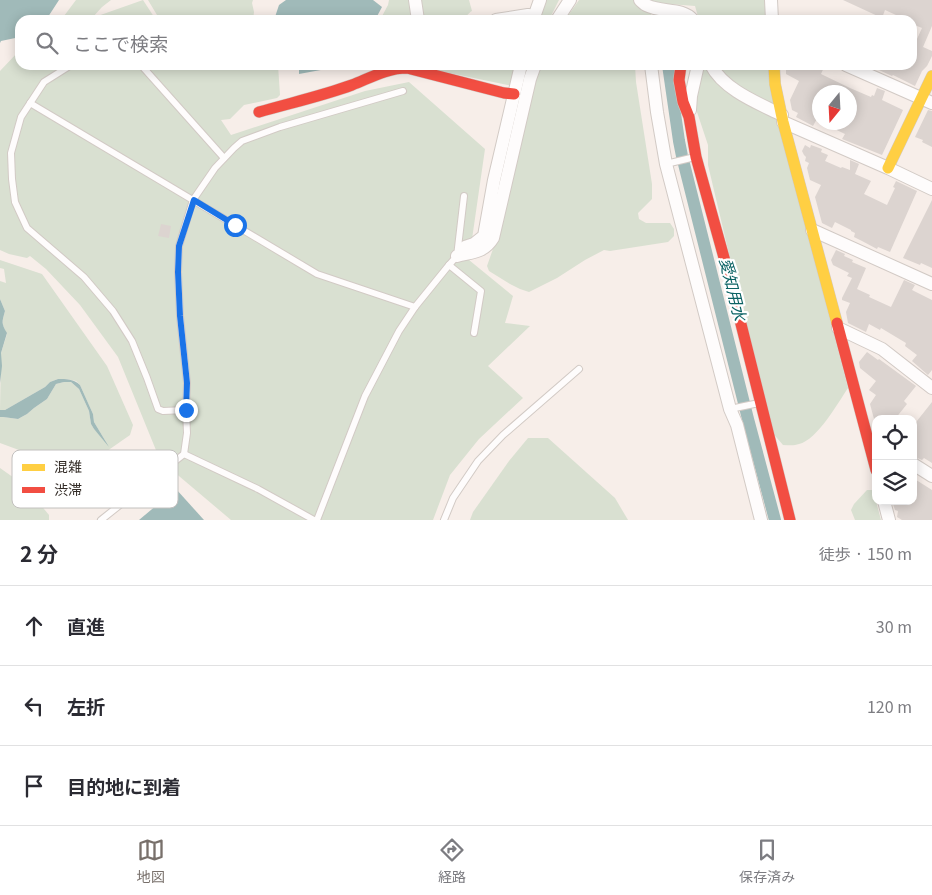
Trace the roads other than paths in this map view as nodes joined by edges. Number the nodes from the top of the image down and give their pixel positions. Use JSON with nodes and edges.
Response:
{"nodes":[{"id":1,"x":415,"y":0,"type":"edge"},
{"id":2,"x":540,"y":0,"type":"edge"},
{"id":3,"x":570,"y":0,"type":"edge"},
{"id":4,"x":640,"y":0,"type":"edge"},
{"id":5,"x":771,"y":0,"type":"edge"},
{"id":6,"x":417,"y":15,"type":"edge"},
{"id":7,"x":535,"y":15,"type":"edge"},
{"id":8,"x":560,"y":15,"type":"edge"},
{"id":9,"x":687,"y":15,"type":"edge"},
{"id":10,"x":772,"y":15,"type":"edge"},
{"id":11,"x":63,"y":70,"type":"edge"},
{"id":12,"x":145,"y":70,"type":"edge"},
{"id":13,"x":390,"y":70,"type":"edge"},
{"id":14,"x":416,"y":70,"type":"edge"},
{"id":15,"x":520,"y":70,"type":"edge"},
{"id":16,"x":533,"y":70,"type":"edge"},
{"id":17,"x":652,"y":70,"type":"edge"},
{"id":18,"x":680,"y":70,"type":"edge"},
{"id":19,"x":697,"y":70,"type":"edge"},
{"id":20,"x":715,"y":70,"type":"edge"},
{"id":21,"x":774,"y":70,"type":"edge"},
{"id":22,"x":857,"y":70,"type":"edge"},
{"id":23,"x":932,"y":76,"type":"edge"},
{"id":24,"x":403,"y":91,"type":"dead end"},
{"id":25,"x":514,"y":94,"type":"junction"},
{"id":26,"x":927,"y":101,"type":"edge"},
{"id":27,"x":30,"y":103,"type":"junction"},
{"id":28,"x":259,"y":112,"type":"dead end"},
{"id":29,"x":689,"y":117,"type":"junction"},
{"id":30,"x":782,"y":118,"type":"junction"},
{"id":31,"x":695,"y":157,"type":"junction"},
{"id":32,"x":224,"y":158,"type":"junction"},
{"id":33,"x":666,"y":164,"type":"junction"},
{"id":34,"x":888,"y":168,"type":"junction"},
{"id":35,"x":932,"y":189,"type":"edge"},
{"id":36,"x":464,"y":196,"type":"dead end"},
{"id":37,"x":194,"y":200,"type":"junction"},
{"id":38,"x":812,"y":230,"type":"junction"},
{"id":39,"x":453,"y":260,"type":"junction"},
{"id":40,"x":932,"y":284,"type":"edge"},
{"id":41,"x":415,"y":307,"type":"junction"},
{"id":42,"x":838,"y":328,"type":"junction"},
{"id":43,"x":474,"y":333,"type":"dead end"},
{"id":44,"x":579,"y":369,"type":"dead end"},
{"id":45,"x":932,"y":388,"type":"edge"},
{"id":46,"x":758,"y":403,"type":"junction"},
{"id":47,"x":730,"y":409,"type":"junction"},
{"id":48,"x":186,"y":410,"type":"junction"},
{"id":49,"x":871,"y":438,"type":"edge"},
{"id":50,"x":184,"y":454,"type":"junction"},
{"id":51,"x":178,"y":459,"type":"edge"},
{"id":52,"x":874,"y":460,"type":"edge"},
{"id":53,"x":917,"y":467,"type":"edge"},
{"id":54,"x":932,"y":476,"type":"edge"},
{"id":55,"x":885,"y":505,"type":"edge"},
{"id":56,"x":116,"y":508,"type":"edge"},
{"id":57,"x":101,"y":520,"type":"edge"},
{"id":58,"x":316,"y":520,"type":"edge"},
{"id":59,"x":444,"y":520,"type":"edge"},
{"id":60,"x":761,"y":520,"type":"edge"},
{"id":61,"x":790,"y":520,"type":"edge"},
{"id":62,"x":889,"y":520,"type":"edge"}],
"edges":[{"from":1,"to":6,"type":"street"},
{"from":2,"to":7,"type":"street"},
{"from":3,"to":8,"type":"street"},
{"from":4,"to":9,"type":"street"},
{"from":5,"to":10,"type":"street"},
{"from":11,"to":27,"type":"lane"},
{"from":12,"to":32,"type":"lane"},
{"from":13,"to":28,"type":"street"},
{"from":14,"to":25,"type":"street"},
{"from":15,"to":25,"type":"street"},
{"from":16,"to":39,"type":"street"},
{"from":17,"to":33,"type":"street"},
{"from":18,"to":29,"type":"street"},
{"from":19,"to":29,"type":"street"},
{"from":20,"to":30,"type":"street"},
{"from":21,"to":30,"type":"street"},
{"from":22,"to":26,"type":"street"},
{"from":23,"to":26,"type":"street"},
{"from":24,"to":32,"type":"lane"},
{"from":25,"to":39,"type":"street"},
{"from":26,"to":34,"type":"street"},
{"from":27,"to":37,"type":"lane"},
{"from":27,"to":48,"type":"lane"},
{"from":29,"to":31,"type":"street"},
{"from":30,"to":34,"type":"street"},
{"from":30,"to":38,"type":"street"},
{"from":31,"to":33,"type":"lane"},
{"from":31,"to":46,"type":"street"},
{"from":32,"to":37,"type":"lane"},
{"from":33,"to":47,"type":"street"},
{"from":34,"to":35,"type":"street"},
{"from":36,"to":39,"type":"lane"},
{"from":37,"to":41,"type":"lane"},
{"from":37,"to":48,"type":"lane"},
{"from":38,"to":40,"type":"street"},
{"from":38,"to":42,"type":"street"},
{"from":39,"to":41,"type":"lane"},
{"from":39,"to":43,"type":"lane"},
{"from":41,"to":58,"type":"lane"},
{"from":42,"to":45,"type":"street"},
{"from":42,"to":49,"type":"street"},
{"from":44,"to":59,"type":"lane"},
{"from":46,"to":47,"type":"lane"},
{"from":46,"to":61,"type":"street"},
{"from":47,"to":60,"type":"street"},
{"from":48,"to":50,"type":"lane"},
{"from":49,"to":52,"type":"street"},
{"from":50,"to":51,"type":"lane"},
{"from":50,"to":58,"type":"lane"},
{"from":53,"to":54,"type":"street"},
{"from":55,"to":62,"type":"street"},
{"from":56,"to":57,"type":"lane"}]}
